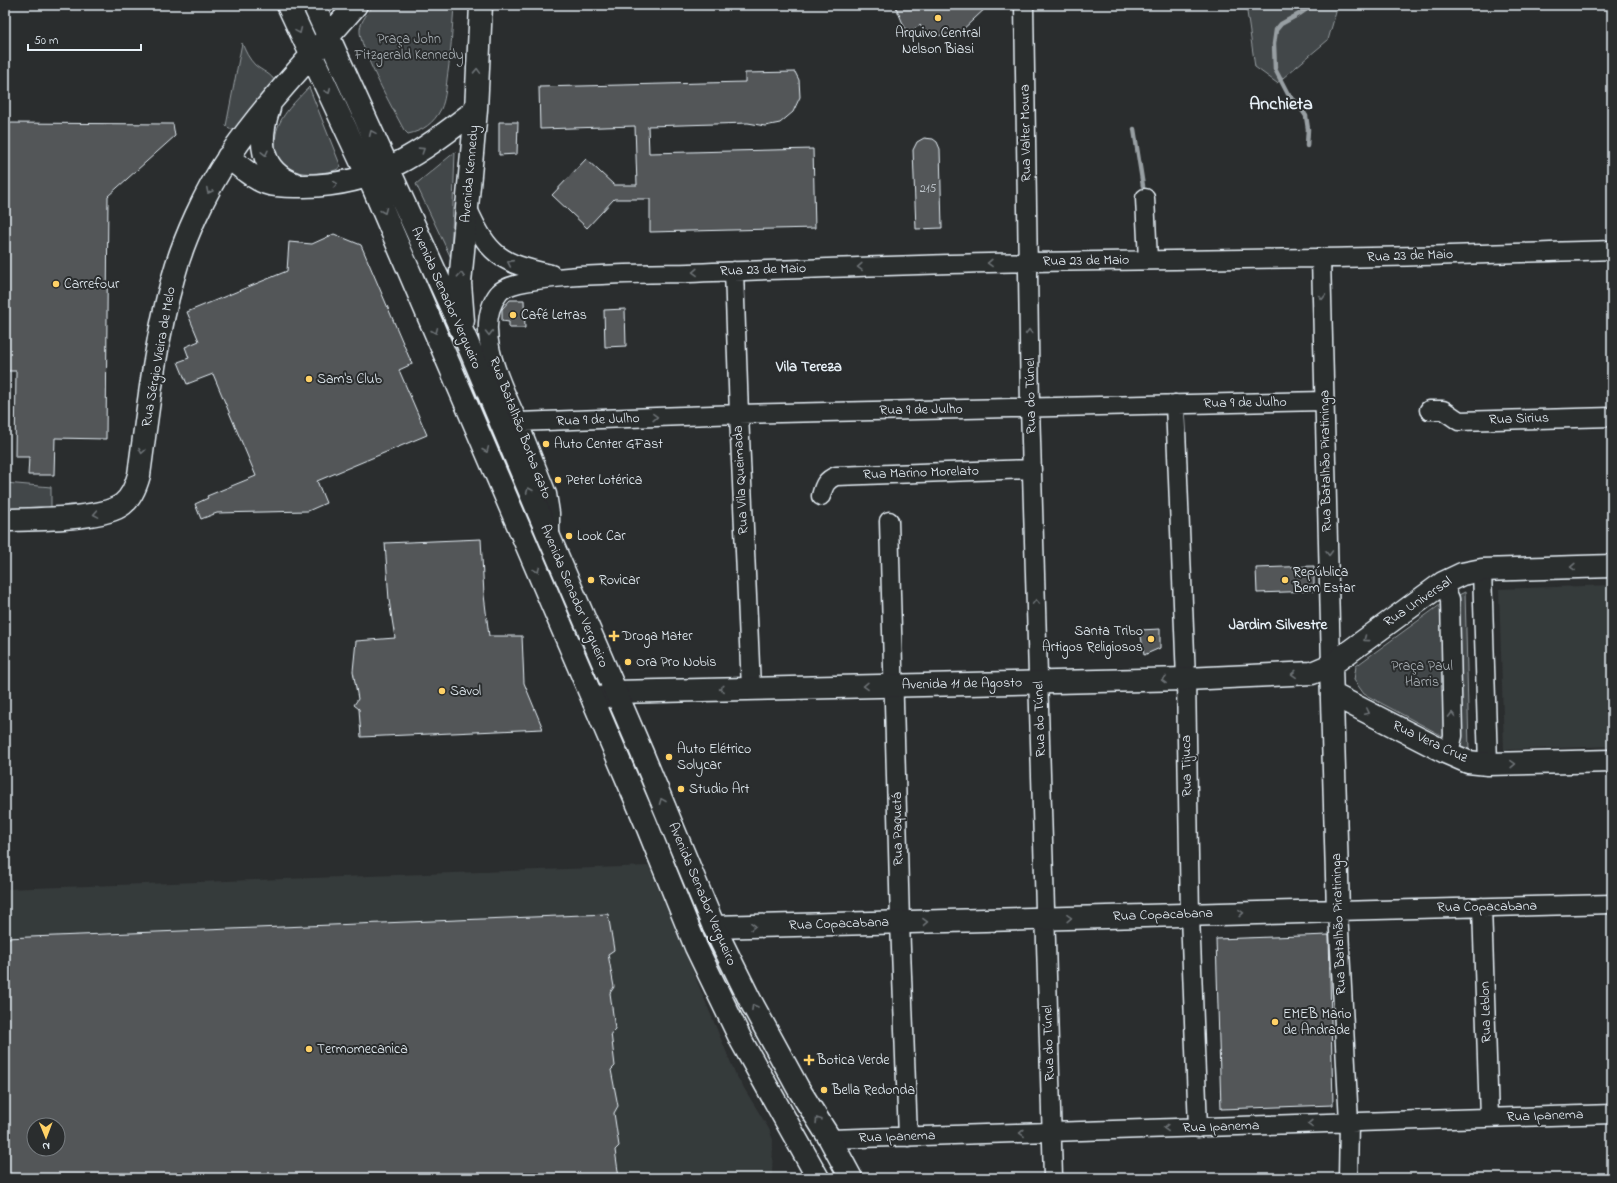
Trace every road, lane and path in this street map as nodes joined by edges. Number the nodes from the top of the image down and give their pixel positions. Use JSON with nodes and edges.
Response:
{"nodes":[{"id":1,"x":288,"y":5,"type":"edge"},
{"id":2,"x":314,"y":5,"type":"edge"},
{"id":3,"x":356,"y":5,"type":"edge"},
{"id":4,"x":470,"y":5,"type":"edge"},
{"id":5,"x":1024,"y":5,"type":"edge"},
{"id":6,"x":480,"y":15,"type":"edge"},
{"id":7,"x":329,"y":37,"type":"junction"},
{"id":8,"x":311,"y":56,"type":"junction"},
{"id":9,"x":272,"y":101,"type":"junction"},
{"id":10,"x":476,"y":110,"type":"junction"},
{"id":11,"x":228,"y":157,"type":"junction"},
{"id":12,"x":378,"y":172,"type":"junction"},
{"id":13,"x":301,"y":186,"type":"junction"},
{"id":14,"x":1145,"y":198,"type":"dead end"},
{"id":15,"x":467,"y":208,"type":"junction"},
{"id":16,"x":1612,"y":250,"type":"edge"},
{"id":17,"x":1321,"y":258,"type":"junction"},
{"id":18,"x":1148,"y":260,"type":"junction"},
{"id":19,"x":1028,"y":262,"type":"junction"},
{"id":20,"x":734,"y":271,"type":"junction"},
{"id":21,"x":561,"y":277,"type":"junction"},
{"id":22,"x":497,"y":296,"type":"joint"},
{"id":23,"x":467,"y":342,"type":"junction"},
{"id":24,"x":1325,"y":401,"type":"junction"},
{"id":25,"x":1175,"y":404,"type":"junction"},
{"id":26,"x":1030,"y":407,"type":"junction"},
{"id":27,"x":1429,"y":410,"type":"dead end"},
{"id":28,"x":738,"y":414,"type":"junction"},
{"id":29,"x":1612,"y":417,"type":"edge"},
{"id":30,"x":518,"y":422,"type":"junction"},
{"id":31,"x":1032,"y":469,"type":"junction"},
{"id":32,"x":821,"y":496,"type":"dead end"},
{"id":33,"x":5,"y":520,"type":"edge"},
{"id":34,"x":889,"y":521,"type":"dead end"},
{"id":35,"x":550,"y":539,"type":"junction"},
{"id":36,"x":1612,"y":566,"type":"edge"},
{"id":37,"x":1482,"y":570,"type":"junction"},
{"id":38,"x":1443,"y":583,"type":"junction"},
{"id":39,"x":1331,"y":665,"type":"junction"},
{"id":40,"x":1186,"y":679,"type":"junction"},
{"id":41,"x":1039,"y":683,"type":"junction"},
{"id":42,"x":894,"y":685,"type":"junction"},
{"id":43,"x":751,"y":688,"type":"junction"},
{"id":44,"x":615,"y":692,"type":"junction"},
{"id":45,"x":1332,"y":694,"type":"junction"},
{"id":46,"x":594,"y":702,"type":"junction"},
{"id":47,"x":1445,"y":752,"type":"junction"},
{"id":48,"x":1612,"y":761,"type":"edge"},
{"id":49,"x":1488,"y":764,"type":"junction"},
{"id":50,"x":1612,"y":904,"type":"edge"},
{"id":51,"x":1482,"y":907,"type":"junction"},
{"id":52,"x":1338,"y":911,"type":"junction"},
{"id":53,"x":1190,"y":915,"type":"junction"},
{"id":54,"x":1046,"y":919,"type":"junction"},
{"id":55,"x":900,"y":922,"type":"junction"},
{"id":56,"x":714,"y":928,"type":"junction"},
{"id":57,"x":1612,"y":1114,"type":"edge"},
{"id":58,"x":1489,"y":1118,"type":"junction"},
{"id":59,"x":1349,"y":1122,"type":"junction"},
{"id":60,"x":1198,"y":1128,"type":"junction"},
{"id":61,"x":1051,"y":1132,"type":"junction"},
{"id":62,"x":908,"y":1136,"type":"junction"},
{"id":63,"x":830,"y":1139,"type":"junction"},
{"id":64,"x":1052,"y":1177,"type":"edge"},
{"id":65,"x":818,"y":1178,"type":"edge"},
{"id":66,"x":851,"y":1178,"type":"edge"},
{"id":67,"x":1348,"y":1178,"type":"edge"}],
"edges":[{"from":1,"to":8,"type":"main road","name":"Avenida Senador Vergueiro","one_way":true},
{"from":2,"to":7,"type":"main road","name":"Avenida Senador Vergueiro"},
{"from":3,"to":7,"type":"main road"},
{"from":4,"to":6,"type":"main road"},
{"from":5,"to":19,"type":"street","name":"Rua Valter Moura"},
{"from":10,"to":6,"type":"main road","name":"Avenida Kennedy","one_way":true},
{"from":7,"to":8,"type":"main road","name":"Rua Sérgio Vieira de Melo"},
{"from":12,"to":7,"type":"main road","name":"Avenida Senador Vergueiro","one_way":true},
{"from":8,"to":9,"type":"main road","name":"Rua Sérgio Vieira de Melo"},
{"from":8,"to":12,"type":"main road","name":"Avenida Senador Vergueiro","one_way":true},
{"from":9,"to":11,"type":"main road","name":"Rua Sérgio Vieira de Melo"},
{"from":9,"to":13,"type":"main road","one_way":true},
{"from":12,"to":10,"type":"main road","one_way":true},
{"from":10,"to":15,"type":"main road","name":"Avenida Kennedy"},
{"from":11,"to":13,"type":"main road"},
{"from":11,"to":33,"type":"main road","name":"Rua Sérgio Vieira de Melo","one_way":true},
{"from":13,"to":12,"type":"main road","one_way":true},
{"from":12,"to":23,"type":"main road","name":"Avenida Senador Vergueiro"},
{"from":12,"to":46,"type":"main road","name":"Avenida Senador Vergueiro","one_way":true},
{"from":14,"to":18,"type":"street"},
{"from":21,"to":15,"type":"street","name":"Rua 23 de Maio","one_way":true},
{"from":23,"to":15,"type":"main road","name":"Avenida Kennedy","one_way":true},
{"from":16,"to":17,"type":"street","name":"Rua 23 de Maio"},
{"from":17,"to":18,"type":"street","name":"Rua 23 de Maio"},
{"from":17,"to":24,"type":"street","name":"Rua Batalhão Piratininga","one_way":true},
{"from":18,"to":19,"type":"street","name":"Rua 23 de Maio"},
{"from":19,"to":20,"type":"street","name":"Rua 23 de Maio","one_way":true},
{"from":26,"to":19,"type":"street","name":"Rua do Túnel","one_way":true},
{"from":20,"to":21,"type":"street","name":"Rua 23 de Maio","one_way":true},
{"from":20,"to":28,"type":"street","name":"Rua Vila Queimada"},
{"from":21,"to":22,"type":"street","name":"Rua 23 de Maio"},
{"from":22,"to":30,"type":"street","name":"Rua Batalhão Borba Gato","one_way":true},
{"from":35,"to":23,"type":"main road","name":"Avenida Senador Vergueiro","one_way":true},
{"from":24,"to":25,"type":"street","name":"Rua 9 de Julho"},
{"from":24,"to":39,"type":"street","name":"Rua Batalhão Piratininga","one_way":true},
{"from":25,"to":26,"type":"street","name":"Rua 9 de Julho"},
{"from":25,"to":40,"type":"street","name":"Rua Tijuca"},
{"from":26,"to":28,"type":"street","name":"Rua 9 de Julho"},
{"from":26,"to":31,"type":"street","name":"Rua do Túnel"},
{"from":27,"to":29,"type":"street","name":"Rua Sirius"},
{"from":30,"to":28,"type":"street","name":"Rua 9 de Julho","one_way":true},
{"from":28,"to":43,"type":"street","name":"Rua Vila Queimada"},
{"from":30,"to":35,"type":"street","name":"Rua Batalhão Borba Gato"},
{"from":31,"to":32,"type":"street","name":"Rua Marino Morelato"},
{"from":41,"to":31,"type":"street","name":"Rua do Túnel","one_way":true},
{"from":34,"to":42,"type":"street","name":"Rua Paquetá"},
{"from":35,"to":44,"type":"main road","name":"Avenida Senador Vergueiro"},
{"from":36,"to":37,"type":"main road","name":"Rua Universal","one_way":true},
{"from":37,"to":38,"type":"main road","name":"Rua Universal"},
{"from":37,"to":49,"type":"street"},
{"from":38,"to":39,"type":"main road","name":"Rua Universal","one_way":true},
{"from":47,"to":38,"type":"street","one_way":true},
{"from":39,"to":40,"type":"main road","name":"Avenida 11 de Agosto","one_way":true},
{"from":39,"to":45,"type":"main road"},
{"from":40,"to":41,"type":"main road","name":"Avenida 11 de Agosto","one_way":true},
{"from":40,"to":53,"type":"street","name":"Rua Tijuca"},
{"from":41,"to":42,"type":"main road","name":"Avenida 11 de Agosto"},
{"from":41,"to":54,"type":"street","name":"Rua do Túnel"},
{"from":42,"to":43,"type":"main road","name":"Avenida 11 de Agosto","one_way":true},
{"from":42,"to":55,"type":"street","name":"Rua Paquetá"},
{"from":43,"to":44,"type":"main road","name":"Avenida 11 de Agosto","one_way":true},
{"from":44,"to":46,"type":"main road","name":"Avenida 11 de Agosto"},
{"from":56,"to":44,"type":"main road","name":"Avenida Senador Vergueiro","one_way":true},
{"from":45,"to":47,"type":"main road","name":"Rua Vera Cruz","one_way":true},
{"from":45,"to":52,"type":"main road","name":"Rua Batalhão Piratininga"},
{"from":46,"to":65,"type":"main road","name":"Avenida Senador Vergueiro"},
{"from":47,"to":49,"type":"main road","name":"Rua Vera Cruz"},
{"from":49,"to":48,"type":"main road","name":"Rua Vera Cruz","one_way":true},
{"from":50,"to":51,"type":"street","name":"Rua Copacabana"},
{"from":51,"to":52,"type":"street","name":"Rua Copacabana"},
{"from":51,"to":58,"type":"street","name":"Rua Leblon"},
{"from":53,"to":52,"type":"main road","name":"Rua Copacabana","one_way":true},
{"from":52,"to":59,"type":"street","name":"Rua Batalhão Piratininga"},
{"from":54,"to":53,"type":"main road","name":"Rua Copacabana","one_way":true},
{"from":53,"to":60,"type":"street","name":"Rua Tijuca"},
{"from":55,"to":54,"type":"main road","name":"Rua Copacabana","one_way":true},
{"from":54,"to":61,"type":"street","name":"Rua do Túnel"},
{"from":56,"to":55,"type":"main road","name":"Rua Copacabana","one_way":true},
{"from":55,"to":62,"type":"street","name":"Rua Paquetá"},
{"from":63,"to":56,"type":"main road","name":"Avenida Senador Vergueiro","one_way":true},
{"from":57,"to":58,"type":"street","name":"Rua Ipanema"},
{"from":58,"to":59,"type":"street","name":"Rua Ipanema"},
{"from":59,"to":60,"type":"street","name":"Rua Ipanema","one_way":true},
{"from":59,"to":67,"type":"street","name":"Rua Batalhão Piratininga"},
{"from":60,"to":61,"type":"street","name":"Rua Ipanema","one_way":true},
{"from":61,"to":62,"type":"street","name":"Rua Ipanema","one_way":true},
{"from":61,"to":64,"type":"street","name":"Rua do Túnel"},
{"from":62,"to":63,"type":"street","name":"Rua Ipanema"},
{"from":63,"to":66,"type":"main road","name":"Avenida Senador Vergueiro"}]}
